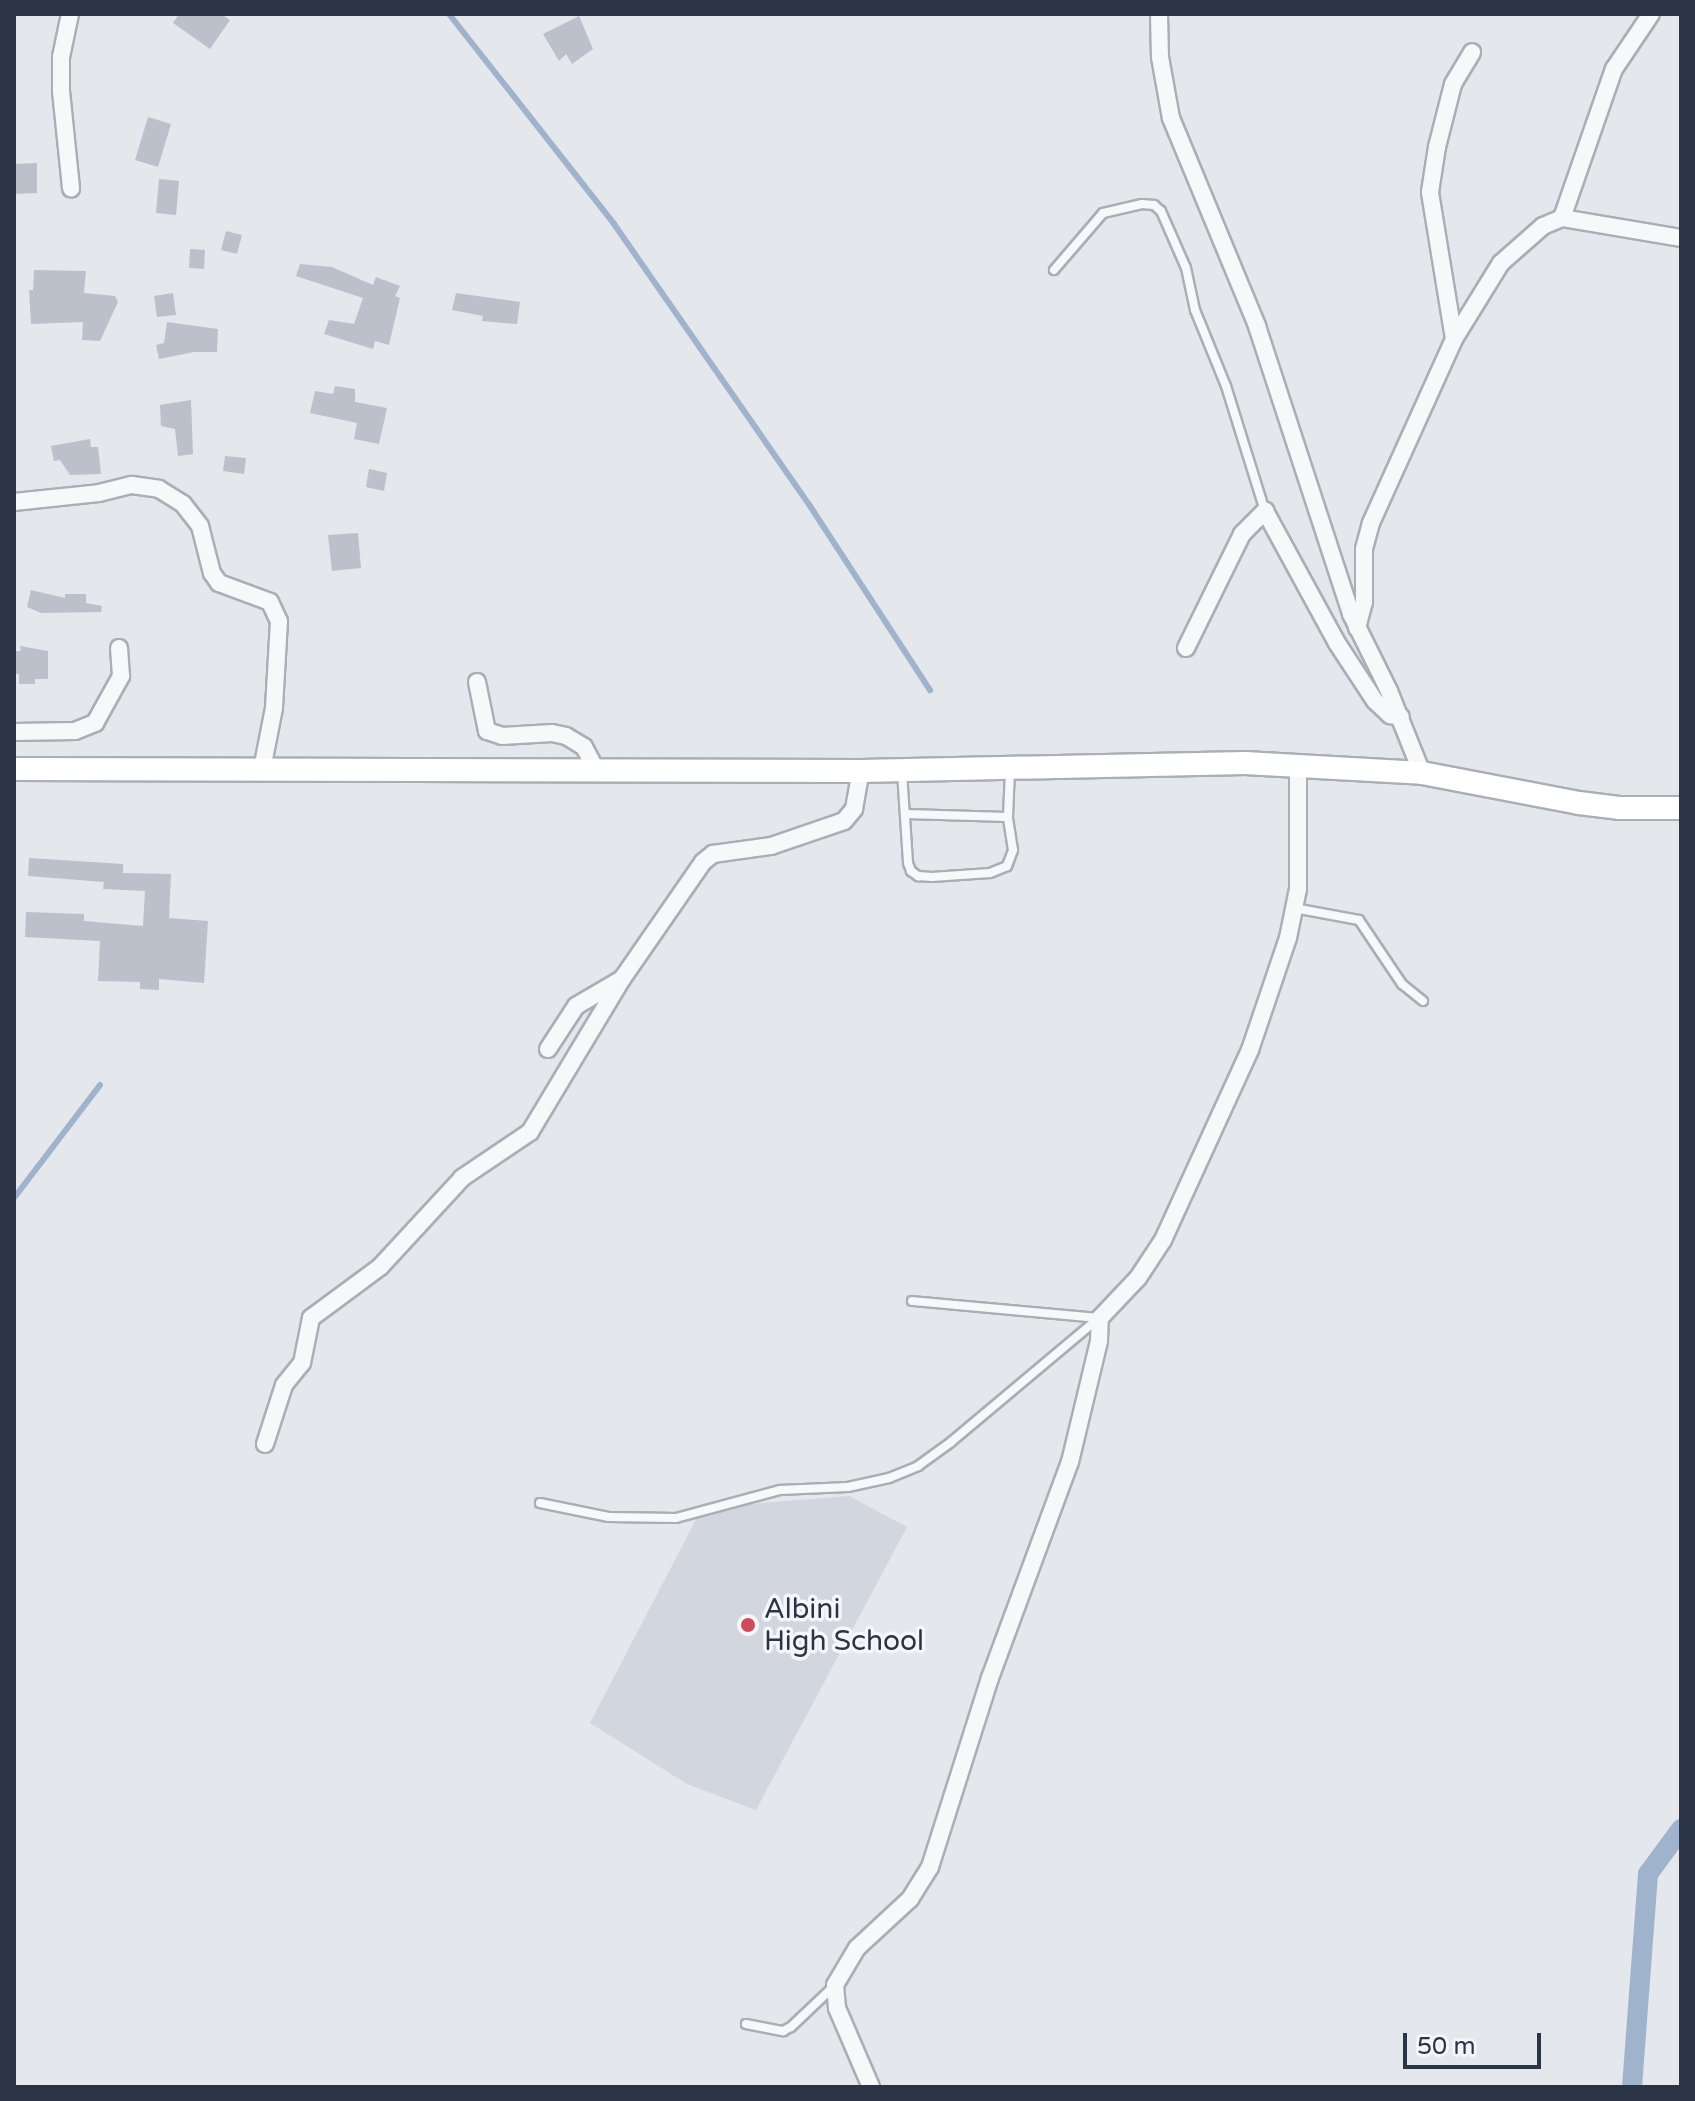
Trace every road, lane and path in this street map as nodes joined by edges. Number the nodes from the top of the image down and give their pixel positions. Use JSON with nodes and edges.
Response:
{"nodes":[{"id":1,"x":70,"y":14,"type":"edge"},
{"id":2,"x":1159,"y":14,"type":"edge"},
{"id":3,"x":1651,"y":14,"type":"edge"},
{"id":4,"x":1472,"y":52,"type":"dead end"},
{"id":5,"x":71,"y":188,"type":"dead end"},
{"id":6,"x":1562,"y":218,"type":"junction"},
{"id":7,"x":1681,"y":238,"type":"edge"},
{"id":8,"x":1054,"y":270,"type":"dead end"},
{"id":9,"x":1454,"y":339,"type":"junction"},
{"id":10,"x":14,"y":502,"type":"edge"},
{"id":11,"x":1265,"y":511,"type":"junction"},
{"id":12,"x":1357,"y":628,"type":"junction"},
{"id":13,"x":119,"y":648,"type":"dead end"},
{"id":14,"x":1186,"y":648,"type":"dead end"},
{"id":15,"x":477,"y":682,"type":"dead end"},
{"id":16,"x":1401,"y":717,"type":"junction"},
{"id":17,"x":14,"y":732,"type":"edge"},
{"id":18,"x":1298,"y":765,"type":"junction"},
{"id":19,"x":1010,"y":768,"type":"junction"},
{"id":20,"x":14,"y":769,"type":"edge"},
{"id":21,"x":262,"y":769,"type":"junction"},
{"id":22,"x":596,"y":770,"type":"junction"},
{"id":23,"x":902,"y":770,"type":"junction"},
{"id":24,"x":861,"y":771,"type":"junction"},
{"id":25,"x":1422,"y":773,"type":"junction"},
{"id":26,"x":1681,"y":808,"type":"edge"},
{"id":27,"x":906,"y":814,"type":"junction"},
{"id":28,"x":1008,"y":817,"type":"junction"},
{"id":29,"x":1294,"y":908,"type":"junction"},
{"id":30,"x":622,"y":979,"type":"junction"},
{"id":31,"x":1423,"y":1001,"type":"dead end"},
{"id":32,"x":548,"y":1049,"type":"dead end"},
{"id":33,"x":912,"y":1301,"type":"dead end"},
{"id":34,"x":1100,"y":1318,"type":"junction"},
{"id":35,"x":265,"y":1444,"type":"dead end"},
{"id":36,"x":540,"y":1503,"type":"dead end"},
{"id":37,"x":835,"y":1985,"type":"junction"},
{"id":38,"x":746,"y":2024,"type":"dead end"},
{"id":39,"x":871,"y":2087,"type":"edge"}],
"edges":[{"from":1,"to":5,"type":"street"},
{"from":2,"to":12,"type":"street"},
{"from":3,"to":6,"type":"street"},
{"from":4,"to":9,"type":"street"},
{"from":6,"to":7,"type":"street"},
{"from":6,"to":9,"type":"street"},
{"from":8,"to":11,"type":"lane"},
{"from":9,"to":12,"type":"street"},
{"from":10,"to":21,"type":"street"},
{"from":11,"to":14,"type":"street"},
{"from":11,"to":16,"type":"street"},
{"from":12,"to":16,"type":"street"},
{"from":13,"to":17,"type":"street"},
{"from":15,"to":22,"type":"street"},
{"from":16,"to":25,"type":"street"},
{"from":18,"to":19,"type":"street"},
{"from":18,"to":25,"type":"street"},
{"from":18,"to":29,"type":"street"},
{"from":19,"to":23,"type":"street"},
{"from":19,"to":28,"type":"lane"},
{"from":20,"to":21,"type":"street"},
{"from":21,"to":22,"type":"street"},
{"from":22,"to":24,"type":"street"},
{"from":23,"to":24,"type":"street"},
{"from":23,"to":27,"type":"lane"},
{"from":24,"to":30,"type":"street"},
{"from":25,"to":26,"type":"street"},
{"from":27,"to":28,"type":"lane"},
{"from":27,"to":28,"type":"lane"},
{"from":29,"to":31,"type":"lane"},
{"from":29,"to":34,"type":"street"},
{"from":30,"to":32,"type":"street"},
{"from":30,"to":35,"type":"street"},
{"from":33,"to":34,"type":"lane"},
{"from":34,"to":36,"type":"lane"},
{"from":34,"to":37,"type":"street"},
{"from":37,"to":38,"type":"lane"},
{"from":37,"to":39,"type":"street"}]}
